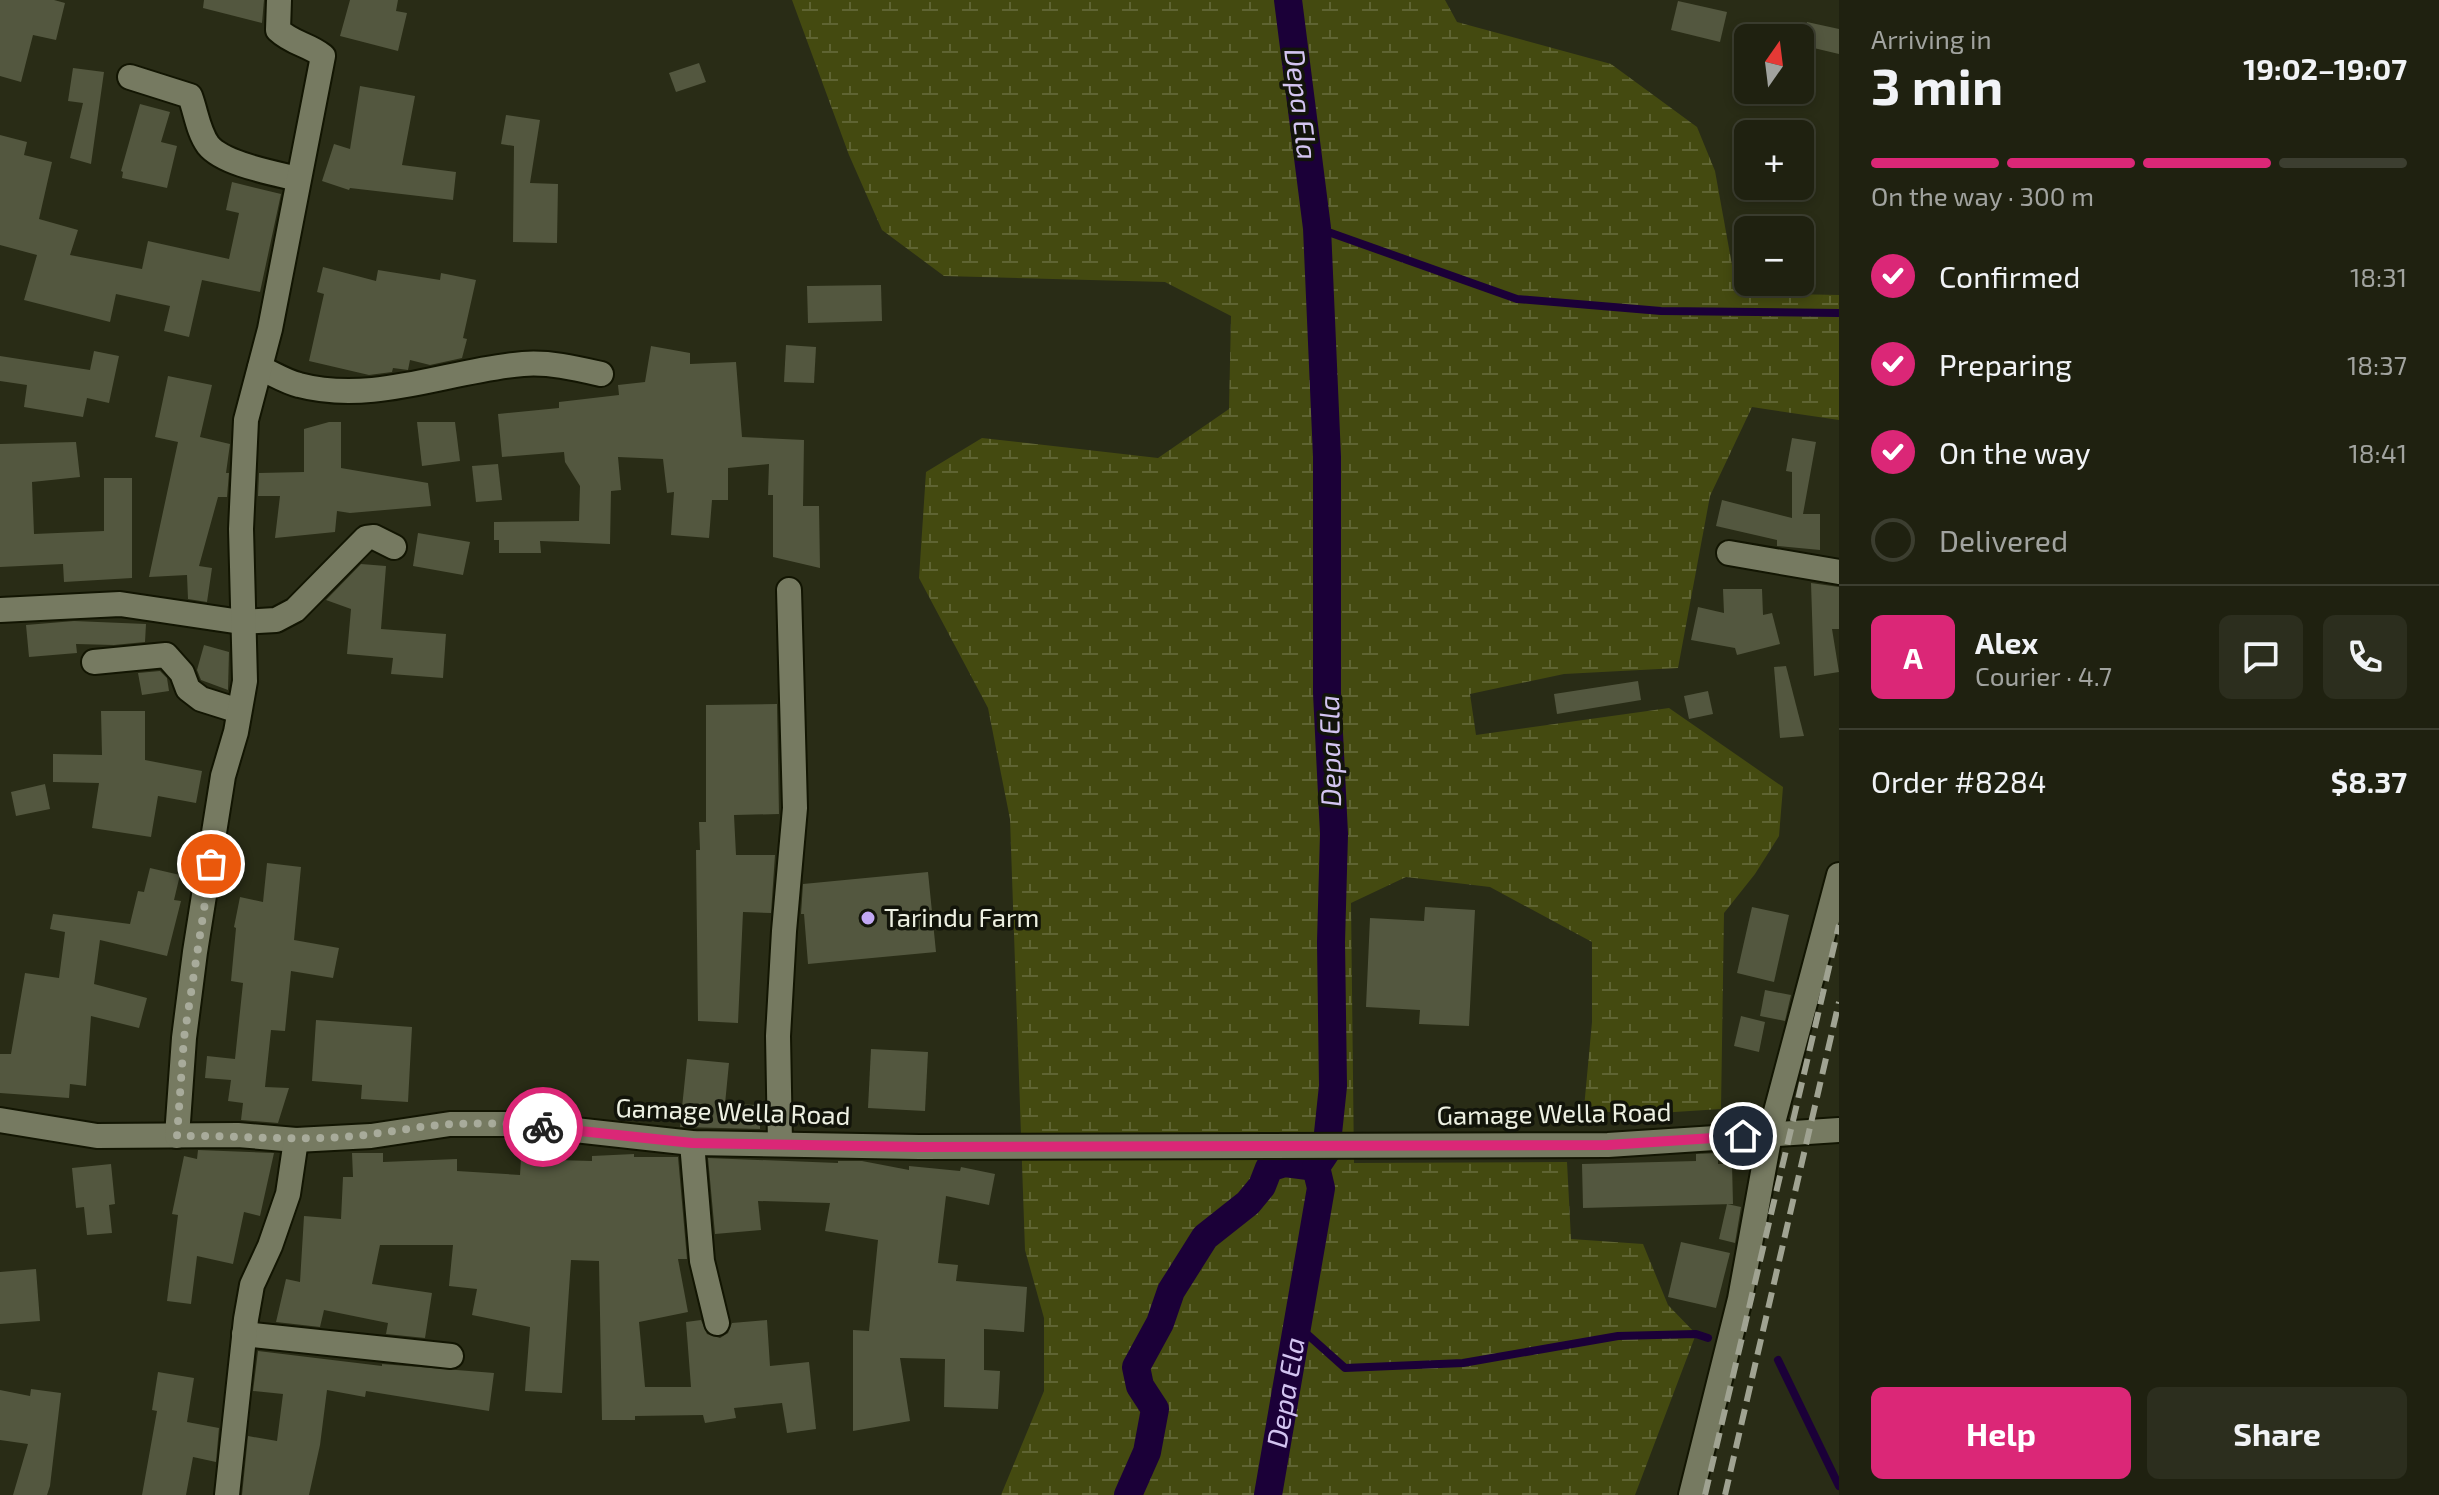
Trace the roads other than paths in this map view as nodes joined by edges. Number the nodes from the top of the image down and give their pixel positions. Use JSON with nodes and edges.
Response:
{"nodes":[{"id":1,"x":279,"y":0,"type":"edge"},
{"id":2,"x":130,"y":77,"type":"dead end"},
{"id":3,"x":298,"y":179,"type":"junction"},
{"id":4,"x":260,"y":368,"type":"junction"},
{"id":5,"x":601,"y":374,"type":"dead end"},
{"id":6,"x":394,"y":547,"type":"dead end"},
{"id":7,"x":1729,"y":553,"type":"dead end"},
{"id":8,"x":1839,"y":572,"type":"edge"},
{"id":9,"x":789,"y":590,"type":"dead end"},
{"id":10,"x":0,"y":610,"type":"edge"},
{"id":11,"x":241,"y":622,"type":"junction"},
{"id":12,"x":94,"y":662,"type":"dead end"},
{"id":13,"x":239,"y":711,"type":"junction"},
{"id":14,"x":1839,"y":875,"type":"edge"},
{"id":15,"x":0,"y":1120,"type":"edge"},
{"id":16,"x":1839,"y":1130,"type":"edge"},
{"id":17,"x":1770,"y":1134,"type":"junction"},
{"id":18,"x":177,"y":1136,"type":"junction"},
{"id":19,"x":296,"y":1140,"type":"junction"},
{"id":20,"x":692,"y":1143,"type":"junction"},
{"id":21,"x":780,"y":1143,"type":"junction"},
{"id":22,"x":717,"y":1323,"type":"dead end"},
{"id":23,"x":244,"y":1334,"type":"junction"},
{"id":24,"x":451,"y":1356,"type":"dead end"},
{"id":25,"x":227,"y":1495,"type":"edge"},
{"id":26,"x":1691,"y":1495,"type":"edge"}],
"edges":[{"from":1,"to":3,"type":"street"},
{"from":2,"to":3,"type":"street"},
{"from":3,"to":4,"type":"street"},
{"from":4,"to":5,"type":"street"},
{"from":4,"to":11,"type":"street"},
{"from":6,"to":11,"type":"street"},
{"from":7,"to":8,"type":"street"},
{"from":9,"to":21,"type":"street"},
{"from":10,"to":11,"type":"street"},
{"from":11,"to":13,"type":"street"},
{"from":12,"to":13,"type":"street"},
{"from":13,"to":18,"type":"street"},
{"from":14,"to":17,"type":"street"},
{"from":15,"to":18,"type":"street","name":"Gamage Wella Road"},
{"from":16,"to":17,"type":"street","name":"Gamage Wella Road"},
{"from":17,"to":21,"type":"street","name":"Gamage Wella Road"},
{"from":17,"to":26,"type":"street"},
{"from":18,"to":19,"type":"street","name":"Gamage Wella Road"},
{"from":19,"to":20,"type":"street","name":"Gamage Wella Road"},
{"from":19,"to":23,"type":"street"},
{"from":20,"to":21,"type":"street","name":"Gamage Wella Road"},
{"from":20,"to":22,"type":"street"},
{"from":23,"to":24,"type":"street"},
{"from":23,"to":25,"type":"street"}]}
